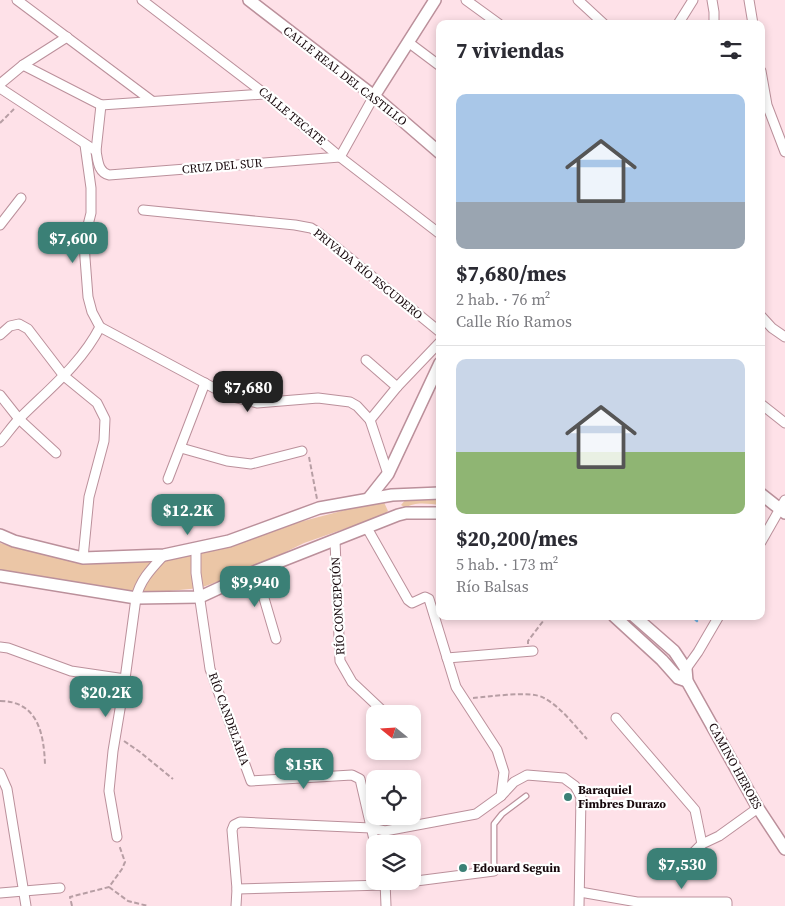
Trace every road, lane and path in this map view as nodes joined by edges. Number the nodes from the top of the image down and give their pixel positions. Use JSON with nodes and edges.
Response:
{"nodes":[{"id":1,"x":17,"y":0,"type":"edge"},
{"id":2,"x":142,"y":0,"type":"edge"},
{"id":3,"x":249,"y":0,"type":"edge"},
{"id":4,"x":435,"y":0,"type":"edge"},
{"id":5,"x":466,"y":0,"type":"edge"},
{"id":6,"x":578,"y":0,"type":"edge"},
{"id":7,"x":712,"y":0,"type":"edge"},
{"id":8,"x":749,"y":0,"type":"edge"},
{"id":9,"x":690,"y":1,"type":"edge"},
{"id":10,"x":494,"y":20,"type":"edge"},
{"id":11,"x":600,"y":20,"type":"edge"},
{"id":12,"x":680,"y":20,"type":"edge"},
{"id":13,"x":714,"y":20,"type":"edge"},
{"id":14,"x":752,"y":20,"type":"edge"},
{"id":15,"x":67,"y":36,"type":"junction"},
{"id":16,"x":408,"y":42,"type":"junction"},
{"id":17,"x":436,"y":63,"type":"edge"},
{"id":18,"x":23,"y":65,"type":"junction"},
{"id":19,"x":0,"y":84,"type":"edge"},
{"id":20,"x":0,"y":88,"type":"edge"},
{"id":21,"x":266,"y":94,"type":"junction"},
{"id":22,"x":765,"y":94,"type":"edge"},
{"id":23,"x":374,"y":96,"type":"junction"},
{"id":24,"x":152,"y":101,"type":"junction"},
{"id":25,"x":21,"y":102,"type":"junction"},
{"id":26,"x":101,"y":105,"type":"junction"},
{"id":27,"x":0,"y":123,"type":"edge"},
{"id":28,"x":85,"y":145,"type":"junction"},
{"id":29,"x":436,"y":150,"type":"edge"},
{"id":30,"x":96,"y":151,"type":"junction"},
{"id":31,"x":785,"y":152,"type":"edge"},
{"id":32,"x":340,"y":157,"type":"junction"},
{"id":33,"x":21,"y":198,"type":"dead end"},
{"id":34,"x":143,"y":210,"type":"dead end"},
{"id":35,"x":0,"y":225,"type":"edge"},
{"id":36,"x":436,"y":231,"type":"edge"},
{"id":37,"x":765,"y":320,"type":"edge"},
{"id":38,"x":100,"y":327,"type":"junction"},
{"id":39,"x":436,"y":329,"type":"edge"},
{"id":40,"x":0,"y":336,"type":"edge"},
{"id":41,"x":785,"y":337,"type":"edge"},
{"id":42,"x":436,"y":346,"type":"edge"},
{"id":43,"x":366,"y":360,"type":"dead end"},
{"id":44,"x":436,"y":372,"type":"edge"},
{"id":45,"x":64,"y":376,"type":"junction"},
{"id":46,"x":205,"y":384,"type":"junction"},
{"id":47,"x":397,"y":387,"type":"junction"},
{"id":48,"x":0,"y":395,"type":"edge"},
{"id":49,"x":765,"y":407,"type":"edge"},
{"id":50,"x":19,"y":419,"type":"junction"},
{"id":51,"x":370,"y":420,"type":"junction"},
{"id":52,"x":785,"y":423,"type":"edge"},
{"id":53,"x":0,"y":442,"type":"edge"},
{"id":54,"x":181,"y":448,"type":"junction"},
{"id":55,"x":302,"y":451,"type":"joint"},
{"id":56,"x":56,"y":453,"type":"dead end"},
{"id":57,"x":388,"y":474,"type":"junction"},
{"id":58,"x":168,"y":479,"type":"dead end"},
{"id":59,"x":436,"y":493,"type":"edge"},
{"id":60,"x":392,"y":495,"type":"junction"},
{"id":61,"x":765,"y":496,"type":"edge"},
{"id":62,"x":369,"y":498,"type":"junction"},
{"id":63,"x":783,"y":507,"type":"edge"},
{"id":64,"x":319,"y":508,"type":"junction"},
{"id":65,"x":436,"y":513,"type":"edge"},
{"id":66,"x":398,"y":515,"type":"junction"},
{"id":67,"x":367,"y":528,"type":"junction"},
{"id":68,"x":0,"y":535,"type":"edge"},
{"id":69,"x":765,"y":536,"type":"edge"},
{"id":70,"x":335,"y":541,"type":"junction"},
{"id":71,"x":196,"y":548,"type":"junction"},
{"id":72,"x":164,"y":555,"type":"junction"},
{"id":73,"x":83,"y":558,"type":"junction"},
{"id":74,"x":256,"y":571,"type":"junction"},
{"id":75,"x":0,"y":576,"type":"edge"},
{"id":76,"x":200,"y":597,"type":"junction"},
{"id":77,"x":136,"y":598,"type":"junction"},
{"id":78,"x":544,"y":620,"type":"edge"},
{"id":79,"x":618,"y":620,"type":"edge"},
{"id":80,"x":639,"y":620,"type":"edge"},
{"id":81,"x":717,"y":620,"type":"edge"},
{"id":82,"x":276,"y":639,"type":"dead end"},
{"id":83,"x":0,"y":647,"type":"edge"},
{"id":84,"x":531,"y":651,"type":"joint"},
{"id":85,"x":448,"y":658,"type":"junction"},
{"id":86,"x":684,"y":676,"type":"junction"},
{"id":87,"x":125,"y":679,"type":"junction"},
{"id":88,"x":464,"y":698,"type":"junction"},
{"id":89,"x":0,"y":700,"type":"edge"},
{"id":90,"x":376,"y":705,"type":"edge"},
{"id":91,"x":616,"y":718,"type":"dead end"},
{"id":92,"x":115,"y":736,"type":"junction"},
{"id":93,"x":587,"y":739,"type":"dead end"},
{"id":94,"x":44,"y":765,"type":"dead end"},
{"id":95,"x":0,"y":773,"type":"edge"},
{"id":96,"x":173,"y":779,"type":"dead end"},
{"id":97,"x":501,"y":796,"type":"junction"},
{"id":98,"x":526,"y":796,"type":"dead end"},
{"id":99,"x":758,"y":808,"type":"junction"},
{"id":100,"x":372,"y":828,"type":"junction"},
{"id":101,"x":373,"y":835,"type":"edge"},
{"id":102,"x":117,"y":838,"type":"joint"},
{"id":103,"x":702,"y":844,"type":"junction"},
{"id":104,"x":785,"y":849,"type":"edge"},
{"id":105,"x":692,"y":854,"type":"dead end"},
{"id":106,"x":494,"y":871,"type":"joint"},
{"id":107,"x":421,"y":879,"type":"edge"},
{"id":108,"x":366,"y":884,"type":"edge"},
{"id":109,"x":109,"y":887,"type":"junction"},
{"id":110,"x":60,"y":888,"type":"dead end"},
{"id":111,"x":237,"y":889,"type":"junction"},
{"id":112,"x":385,"y":890,"type":"edge"},
{"id":113,"x":23,"y":891,"type":"junction"},
{"id":114,"x":580,"y":892,"type":"junction"},
{"id":115,"x":0,"y":893,"type":"edge"},
{"id":116,"x":637,"y":904,"type":"edge"},
{"id":117,"x":727,"y":904,"type":"edge"},
{"id":118,"x":26,"y":906,"type":"edge"},
{"id":119,"x":72,"y":906,"type":"edge"},
{"id":120,"x":148,"y":906,"type":"edge"},
{"id":121,"x":236,"y":906,"type":"edge"},
{"id":122,"x":386,"y":906,"type":"edge"},
{"id":123,"x":579,"y":906,"type":"edge"}],
"edges":[{"from":1,"to":15,"type":"street"},
{"from":2,"to":21,"type":"street","name":"CALLE TECATE"},
{"from":3,"to":23,"type":"street","name":"CALLE REAL DEL CASTILLO"},
{"from":4,"to":16,"type":"street"},
{"from":5,"to":10,"type":"street"},
{"from":6,"to":11,"type":"street"},
{"from":7,"to":13,"type":"street"},
{"from":8,"to":14,"type":"street"},
{"from":9,"to":12,"type":"street"},
{"from":15,"to":18,"type":"street"},
{"from":15,"to":24,"type":"street"},
{"from":16,"to":17,"type":"street"},
{"from":16,"to":23,"type":"street"},
{"from":18,"to":19,"type":"street"},
{"from":18,"to":26,"type":"street"},
{"from":20,"to":25,"type":"street"},
{"from":21,"to":24,"type":"street"},
{"from":21,"to":32,"type":"street","name":"CALLE TECATE"},
{"from":22,"to":31,"type":"street"},
{"from":23,"to":29,"type":"street","name":"CALLE REAL DEL CASTILLO"},
{"from":23,"to":32,"type":"street"},
{"from":24,"to":26,"type":"street"},
{"from":25,"to":27,"type":"path"},
{"from":25,"to":28,"type":"street"},
{"from":26,"to":30,"type":"street"},
{"from":28,"to":30,"type":"street"},
{"from":28,"to":38,"type":"street"},
{"from":30,"to":32,"type":"street","name":"CRUZ DEL SUR"},
{"from":32,"to":36,"type":"street","name":"CALLE TECATE"},
{"from":33,"to":35,"type":"street"},
{"from":34,"to":39,"type":"street","name":"PRIVADA RÍO ESCUDERO"},
{"from":37,"to":41,"type":"street"},
{"from":38,"to":45,"type":"street"},
{"from":38,"to":46,"type":"street"},
{"from":40,"to":45,"type":"street"},
{"from":42,"to":47,"type":"street"},
{"from":43,"to":47,"type":"street"},
{"from":44,"to":57,"type":"street"},
{"from":45,"to":50,"type":"street"},
{"from":45,"to":73,"type":"street"},
{"from":46,"to":51,"type":"street"},
{"from":46,"to":54,"type":"street"},
{"from":47,"to":51,"type":"street"},
{"from":48,"to":50,"type":"street"},
{"from":49,"to":52,"type":"street"},
{"from":50,"to":53,"type":"street"},
{"from":50,"to":56,"type":"street"},
{"from":51,"to":57,"type":"street"},
{"from":54,"to":55,"type":"street"},
{"from":54,"to":58,"type":"street"},
{"from":55,"to":64,"type":"path"},
{"from":57,"to":60,"type":"street"},
{"from":57,"to":62,"type":"street"},
{"from":59,"to":60,"type":"street"},
{"from":60,"to":62,"type":"street"},
{"from":60,"to":66,"type":"street"},
{"from":61,"to":63,"type":"street"},
{"from":62,"to":64,"type":"street"},
{"from":63,"to":69,"type":"street"},
{"from":64,"to":71,"type":"street"},
{"from":65,"to":66,"type":"street"},
{"from":66,"to":67,"type":"street"},
{"from":67,"to":70,"type":"street"},
{"from":67,"to":85,"type":"street"},
{"from":68,"to":73,"type":"street"},
{"from":70,"to":74,"type":"street"},
{"from":70,"to":90,"type":"street","name":"RÍO CONCEPCIÓN"},
{"from":71,"to":72,"type":"street"},
{"from":71,"to":76,"type":"street","name":"RÍO CANDELARIA"},
{"from":72,"to":73,"type":"street"},
{"from":72,"to":77,"type":"street"},
{"from":74,"to":76,"type":"street"},
{"from":74,"to":82,"type":"street"},
{"from":75,"to":77,"type":"street"},
{"from":76,"to":77,"type":"street"},
{"from":76,"to":100,"type":"street","name":"RÍO CANDELARIA"},
{"from":77,"to":87,"type":"street"},
{"from":78,"to":84,"type":"path"},
{"from":79,"to":86,"type":"street"},
{"from":80,"to":86,"type":"street"},
{"from":81,"to":86,"type":"street"},
{"from":83,"to":87,"type":"street"},
{"from":84,"to":85,"type":"street"},
{"from":85,"to":88,"type":"street"},
{"from":86,"to":99,"type":"street","name":"CAMINO HEROES"},
{"from":87,"to":92,"type":"street"},
{"from":88,"to":93,"type":"path"},
{"from":88,"to":97,"type":"street"},
{"from":89,"to":94,"type":"path"},
{"from":91,"to":103,"type":"street"},
{"from":92,"to":96,"type":"path"},
{"from":92,"to":102,"type":"street"},
{"from":95,"to":113,"type":"street"},
{"from":97,"to":100,"type":"street"},
{"from":97,"to":114,"type":"street"},
{"from":98,"to":106,"type":"lane"},
{"from":99,"to":103,"type":"street"},
{"from":99,"to":104,"type":"street","name":"CAMINO HEROES"},
{"from":100,"to":101,"type":"street"},
{"from":100,"to":111,"type":"street"},
{"from":102,"to":109,"type":"path"},
{"from":103,"to":105,"type":"street"},
{"from":106,"to":107,"type":"street"},
{"from":108,"to":111,"type":"street"},
{"from":109,"to":119,"type":"path"},
{"from":109,"to":120,"type":"path"},
{"from":110,"to":113,"type":"street"},
{"from":111,"to":121,"type":"street"},
{"from":112,"to":122,"type":"street"},
{"from":113,"to":115,"type":"street"},
{"from":113,"to":118,"type":"street"},
{"from":114,"to":116,"type":"street"},
{"from":114,"to":123,"type":"street"},
{"from":116,"to":117,"type":"street"}]}
